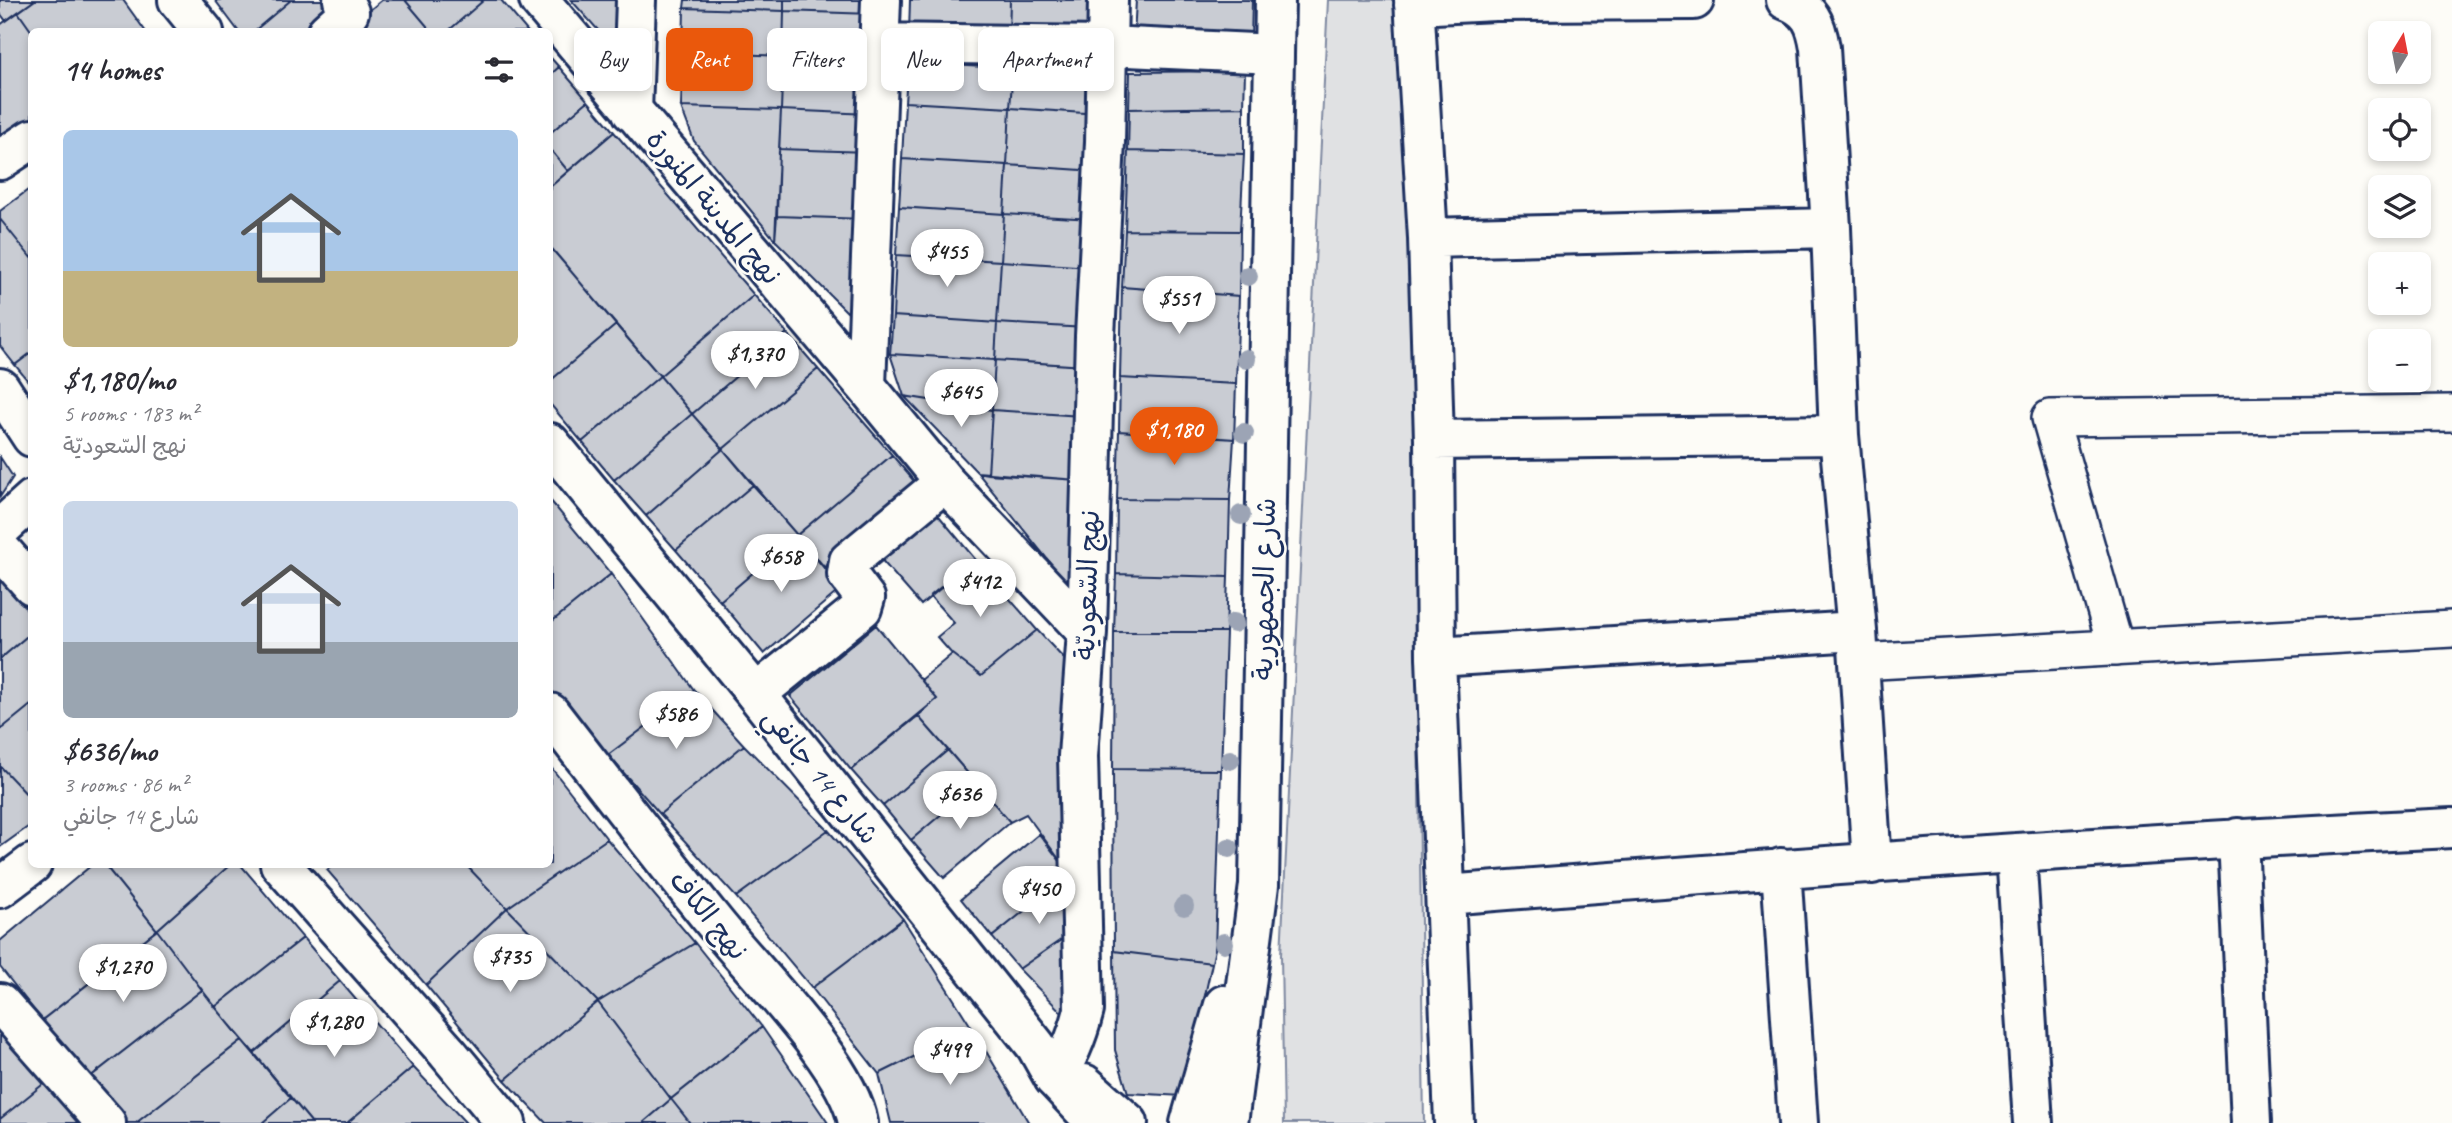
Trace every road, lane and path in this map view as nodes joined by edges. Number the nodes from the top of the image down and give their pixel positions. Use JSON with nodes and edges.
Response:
{"nodes":[{"id":1,"x":343,"y":0,"type":"edge"},
{"id":2,"x":539,"y":0,"type":"edge"},
{"id":3,"x":636,"y":0,"type":"edge"},
{"id":4,"x":881,"y":0,"type":"edge"},
{"id":5,"x":1108,"y":0,"type":"edge"},
{"id":6,"x":1275,"y":0,"type":"edge"},
{"id":7,"x":1694,"y":0,"type":"edge"},
{"id":8,"x":1786,"y":0,"type":"edge"},
{"id":9,"x":1414,"y":3,"type":"edge"},
{"id":10,"x":331,"y":28,"type":"edge"},
{"id":11,"x":1107,"y":28,"type":"edge"},
{"id":12,"x":880,"y":43,"type":"junction"},
{"id":13,"x":978,"y":44,"type":"edge"},
{"id":14,"x":1114,"y":46,"type":"edge"},
{"id":15,"x":1274,"y":54,"type":"junction"},
{"id":16,"x":1106,"y":91,"type":"edge"},
{"id":17,"x":632,"y":112,"type":"junction"},
{"id":18,"x":28,"y":142,"type":"edge"},
{"id":19,"x":0,"y":160,"type":"edge"},
{"id":20,"x":1831,"y":228,"type":"junction"},
{"id":21,"x":1428,"y":238,"type":"junction"},
{"id":22,"x":866,"y":386,"type":"junction"},
{"id":23,"x":0,"y":388,"type":"edge"},
{"id":24,"x":2452,"y":413,"type":"edge"},
{"id":25,"x":28,"y":431,"type":"edge"},
{"id":26,"x":1839,"y":435,"type":"junction"},
{"id":27,"x":1434,"y":440,"type":"junction"},
{"id":28,"x":553,"y":447,"type":"edge"},
{"id":29,"x":944,"y":482,"type":"junction"},
{"id":30,"x":28,"y":504,"type":"edge"},
{"id":31,"x":0,"y":529,"type":"edge"},
{"id":32,"x":0,"y":549,"type":"edge"},
{"id":33,"x":28,"y":580,"type":"edge"},
{"id":34,"x":2452,"y":629,"type":"edge"},
{"id":35,"x":1087,"y":632,"type":"junction"},
{"id":36,"x":1858,"y":646,"type":"junction"},
{"id":37,"x":2116,"y":648,"type":"junction"},
{"id":38,"x":1436,"y":657,"type":"junction"},
{"id":39,"x":756,"y":694,"type":"junction"},
{"id":40,"x":553,"y":717,"type":"edge"},
{"id":41,"x":2452,"y":828,"type":"edge"},
{"id":42,"x":2238,"y":838,"type":"junction"},
{"id":43,"x":2016,"y":853,"type":"junction"},
{"id":44,"x":1872,"y":864,"type":"junction"},
{"id":45,"x":28,"y":867,"type":"edge"},
{"id":46,"x":284,"y":868,"type":"edge"},
{"id":47,"x":1781,"y":868,"type":"junction"},
{"id":48,"x":1259,"y":885,"type":"junction"},
{"id":49,"x":0,"y":888,"type":"edge"},
{"id":50,"x":1446,"y":895,"type":"junction"},
{"id":51,"x":0,"y":1003,"type":"edge"},
{"id":52,"x":1051,"y":1063,"type":"junction"},
{"id":53,"x":106,"y":1123,"type":"edge"},
{"id":54,"x":506,"y":1123,"type":"edge"},
{"id":55,"x":858,"y":1123,"type":"edge"},
{"id":56,"x":1096,"y":1123,"type":"edge"},
{"id":57,"x":1128,"y":1123,"type":"edge"},
{"id":58,"x":1190,"y":1123,"type":"edge"},
{"id":59,"x":1228,"y":1123,"type":"edge"},
{"id":60,"x":1454,"y":1123,"type":"edge"},
{"id":61,"x":1798,"y":1123,"type":"edge"},
{"id":62,"x":2033,"y":1123,"type":"edge"},
{"id":63,"x":2251,"y":1123,"type":"edge"}],
"edges":[{"from":1,"to":10,"type":"street"},
{"from":2,"to":17,"type":"street","name":"نهج المدينة المنورة"},
{"from":3,"to":17,"type":"street"},
{"from":4,"to":12,"type":"street"},
{"from":5,"to":11,"type":"street","name":"نهج السّعوديّة"},
{"from":6,"to":15,"type":"street","name":"شارع الجمهورية"},
{"from":7,"to":9,"type":"street"},
{"from":8,"to":20,"type":"street"},
{"from":9,"to":21,"type":"street"},
{"from":12,"to":13,"type":"street"},
{"from":12,"to":22,"type":"street"},
{"from":14,"to":15,"type":"street"},
{"from":15,"to":48,"type":"street","name":"شارع الجمهورية"},
{"from":16,"to":35,"type":"street","name":"نهج السّعوديّة"},
{"from":17,"to":22,"type":"street","name":"نهج المدينة المنورة"},
{"from":18,"to":19,"type":"street"},
{"from":20,"to":21,"type":"street"},
{"from":20,"to":26,"type":"street"},
{"from":21,"to":27,"type":"street"},
{"from":22,"to":29,"type":"street","name":"نهج المدينة المنورة"},
{"from":23,"to":25,"type":"street"},
{"from":24,"to":37,"type":"street"},
{"from":26,"to":27,"type":"street"},
{"from":26,"to":36,"type":"street"},
{"from":27,"to":38,"type":"street"},
{"from":28,"to":39,"type":"street","name":"شارع 14 جانفي"},
{"from":29,"to":35,"type":"street","name":"نهج المدينة المنورة"},
{"from":29,"to":39,"type":"street"},
{"from":30,"to":31,"type":"street"},
{"from":32,"to":33,"type":"street"},
{"from":34,"to":37,"type":"street"},
{"from":35,"to":52,"type":"street","name":"نهج السّعوديّة"},
{"from":36,"to":37,"type":"street"},
{"from":36,"to":38,"type":"street"},
{"from":36,"to":44,"type":"street"},
{"from":38,"to":50,"type":"street"},
{"from":39,"to":52,"type":"street","name":"شارع 14 جانفي"},
{"from":40,"to":55,"type":"street","name":"نهج الكاف"},
{"from":41,"to":42,"type":"street"},
{"from":42,"to":43,"type":"street"},
{"from":42,"to":63,"type":"street"},
{"from":43,"to":44,"type":"street"},
{"from":43,"to":62,"type":"street"},
{"from":44,"to":47,"type":"street"},
{"from":45,"to":49,"type":"street"},
{"from":46,"to":54,"type":"street"},
{"from":47,"to":50,"type":"street"},
{"from":47,"to":61,"type":"street"},
{"from":48,"to":58,"type":"street","name":"شارع الجمهورية"},
{"from":48,"to":59,"type":"street","name":"شارع الجمهورية"},
{"from":50,"to":60,"type":"street"},
{"from":51,"to":53,"type":"street"},
{"from":52,"to":56,"type":"street"},
{"from":52,"to":57,"type":"street"}]}
